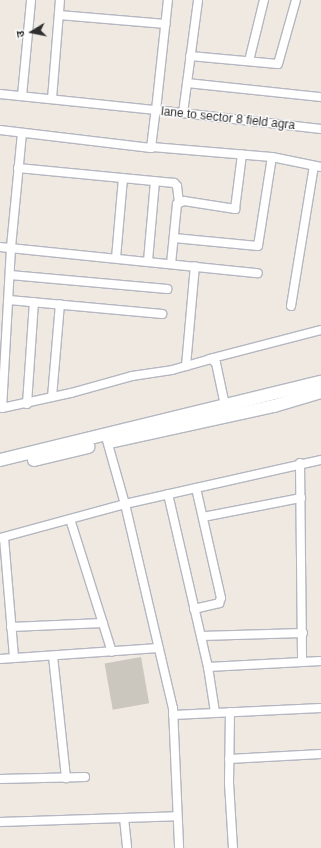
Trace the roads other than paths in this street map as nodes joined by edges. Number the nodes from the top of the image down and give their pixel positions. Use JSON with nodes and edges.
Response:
{"nodes":[{"id":1,"x":31,"y":0,"type":"edge"},
{"id":2,"x":60,"y":0,"type":"edge"},
{"id":3,"x":168,"y":0,"type":"edge"},
{"id":4,"x":198,"y":0,"type":"edge"},
{"id":5,"x":264,"y":0,"type":"edge"},
{"id":6,"x":296,"y":0,"type":"edge"},
{"id":7,"x":59,"y":15,"type":"junction"},
{"id":8,"x":166,"y":24,"type":"junction"},
{"id":9,"x":190,"y":56,"type":"junction"},
{"id":10,"x":249,"y":61,"type":"junction"},
{"id":11,"x":187,"y":83,"type":"junction"},
{"id":12,"x":0,"y":94,"type":"edge"},
{"id":13,"x":22,"y":96,"type":"junction"},
{"id":14,"x":321,"y":98,"type":"edge"},
{"id":15,"x":52,"y":99,"type":"junction"},
{"id":16,"x":156,"y":110,"type":"junction"},
{"id":17,"x":183,"y":113,"type":"junction"},
{"id":18,"x":321,"y":129,"type":"edge"},
{"id":19,"x":0,"y":130,"type":"edge"},
{"id":20,"x":22,"y":133,"type":"junction"},
{"id":21,"x":152,"y":147,"type":"junction"},
{"id":22,"x":242,"y":154,"type":"junction"},
{"id":23,"x":272,"y":157,"type":"junction"},
{"id":24,"x":318,"y":167,"type":"edge"},
{"id":25,"x":18,"y":168,"type":"junction"},
{"id":26,"x":124,"y":178,"type":"junction"},
{"id":27,"x":155,"y":181,"type":"junction"},
{"id":28,"x":179,"y":202,"type":"junction"},
{"id":29,"x":174,"y":238,"type":"junction"},
{"id":30,"x":0,"y":247,"type":"edge"},
{"id":31,"x":11,"y":248,"type":"junction"},
{"id":32,"x":116,"y":258,"type":"junction"},
{"id":33,"x":148,"y":261,"type":"junction"},
{"id":34,"x":171,"y":264,"type":"junction"},
{"id":35,"x":195,"y":266,"type":"junction"},
{"id":36,"x":258,"y":273,"type":"dead end"},
{"id":37,"x":10,"y":274,"type":"junction"},
{"id":38,"x":167,"y":289,"type":"dead end"},
{"id":39,"x":9,"y":300,"type":"junction"},
{"id":40,"x":34,"y":302,"type":"junction"},
{"id":41,"x":60,"y":304,"type":"junction"},
{"id":42,"x":291,"y":306,"type":"dead end"},
{"id":43,"x":162,"y":314,"type":"dead end"},
{"id":44,"x":321,"y":330,"type":"edge"},
{"id":45,"x":210,"y":359,"type":"junction"},
{"id":46,"x":186,"y":366,"type":"junction"},
{"id":47,"x":321,"y":382,"type":"edge"},
{"id":48,"x":321,"y":392,"type":"edge"},
{"id":49,"x":52,"y":397,"type":"junction"},
{"id":50,"x":27,"y":404,"type":"junction"},
{"id":51,"x":226,"y":411,"type":"junction"},
{"id":52,"x":107,"y":439,"type":"junction"},
{"id":53,"x":0,"y":460,"type":"edge"},
{"id":54,"x":321,"y":460,"type":"edge"},
{"id":55,"x":300,"y":464,"type":"junction"},
{"id":56,"x":0,"y":468,"type":"edge"},
{"id":57,"x":196,"y":488,"type":"junction"},
{"id":58,"x":168,"y":494,"type":"junction"},
{"id":59,"x":301,"y":498,"type":"junction"},
{"id":60,"x":125,"y":504,"type":"junction"},
{"id":61,"x":203,"y":517,"type":"junction"},
{"id":62,"x":70,"y":519,"type":"junction"},
{"id":63,"x":2,"y":538,"type":"edge"},
{"id":64,"x":194,"y":608,"type":"junction"},
{"id":65,"x":103,"y":623,"type":"junction"},
{"id":66,"x":11,"y":627,"type":"junction"},
{"id":67,"x":303,"y":633,"type":"junction"},
{"id":68,"x":200,"y":636,"type":"junction"},
{"id":69,"x":159,"y":648,"type":"junction"},
{"id":70,"x":112,"y":652,"type":"junction"},
{"id":71,"x":53,"y":656,"type":"junction"},
{"id":72,"x":14,"y":658,"type":"junction"},
{"id":73,"x":0,"y":659,"type":"edge"},
{"id":74,"x":321,"y":661,"type":"edge"},
{"id":75,"x":302,"y":662,"type":"junction"},
{"id":76,"x":208,"y":668,"type":"junction"},
{"id":77,"x":321,"y":708,"type":"edge"},
{"id":78,"x":215,"y":712,"type":"junction"},
{"id":79,"x":230,"y":712,"type":"junction"},
{"id":80,"x":173,"y":715,"type":"junction"},
{"id":81,"x":321,"y":754,"type":"edge"},
{"id":82,"x":229,"y":759,"type":"junction"},
{"id":83,"x":84,"y":777,"type":"dead end"},
{"id":84,"x":66,"y":778,"type":"junction"},
{"id":85,"x":0,"y":780,"type":"edge"},
{"id":86,"x":177,"y":816,"type":"junction"},
{"id":87,"x":124,"y":818,"type":"junction"},
{"id":88,"x":0,"y":822,"type":"edge"},
{"id":89,"x":127,"y":848,"type":"edge"},
{"id":90,"x":179,"y":848,"type":"edge"},
{"id":91,"x":233,"y":848,"type":"edge"}],
"edges":[{"from":1,"to":13,"type":"street"},
{"from":2,"to":7,"type":"street"},
{"from":3,"to":8,"type":"street"},
{"from":4,"to":9,"type":"street"},
{"from":5,"to":10,"type":"street"},
{"from":6,"to":10,"type":"street"},
{"from":7,"to":8,"type":"street"},
{"from":7,"to":15,"type":"street"},
{"from":8,"to":16,"type":"street"},
{"from":9,"to":10,"type":"street"},
{"from":9,"to":11,"type":"street"},
{"from":11,"to":14,"type":"street"},
{"from":11,"to":17,"type":"street"},
{"from":12,"to":13,"type":"street"},
{"from":13,"to":15,"type":"street"},
{"from":15,"to":16,"type":"street"},
{"from":16,"to":17,"type":"street","name":"lane to sector 8 field agra"},
{"from":16,"to":21,"type":"street","name":"lane to sector 8 field agra"},
{"from":17,"to":18,"type":"street","name":"lane to sector 8 field agra"},
{"from":19,"to":20,"type":"street"},
{"from":20,"to":21,"type":"street"},
{"from":20,"to":25,"type":"street"},
{"from":21,"to":22,"type":"street"},
{"from":22,"to":23,"type":"street"},
{"from":22,"to":28,"type":"street"},
{"from":23,"to":24,"type":"street"},
{"from":23,"to":29,"type":"street"},
{"from":24,"to":42,"type":"street"},
{"from":25,"to":26,"type":"street"},
{"from":25,"to":31,"type":"street"},
{"from":26,"to":27,"type":"street"},
{"from":26,"to":32,"type":"street"},
{"from":27,"to":28,"type":"street"},
{"from":27,"to":33,"type":"street"},
{"from":28,"to":29,"type":"street"},
{"from":29,"to":34,"type":"street"},
{"from":30,"to":31,"type":"street"},
{"from":31,"to":32,"type":"street"},
{"from":31,"to":37,"type":"street"},
{"from":32,"to":33,"type":"street"},
{"from":33,"to":34,"type":"street"},
{"from":34,"to":35,"type":"street"},
{"from":35,"to":36,"type":"street"},
{"from":35,"to":46,"type":"street"},
{"from":37,"to":38,"type":"street"},
{"from":37,"to":39,"type":"street"},
{"from":39,"to":40,"type":"street"},
{"from":39,"to":50,"type":"street"},
{"from":40,"to":41,"type":"street"},
{"from":40,"to":50,"type":"street"},
{"from":41,"to":43,"type":"street"},
{"from":41,"to":49,"type":"street"},
{"from":44,"to":45,"type":"street"},
{"from":45,"to":46,"type":"street"},
{"from":45,"to":51,"type":"street"},
{"from":46,"to":49,"type":"street"},
{"from":47,"to":51,"type":"street"},
{"from":48,"to":51,"type":"street"},
{"from":49,"to":50,"type":"street"},
{"from":51,"to":52,"type":"street"},
{"from":52,"to":53,"type":"street"},
{"from":52,"to":56,"type":"street"},
{"from":52,"to":60,"type":"street"},
{"from":54,"to":55,"type":"street"},
{"from":55,"to":57,"type":"street"},
{"from":55,"to":59,"type":"street"},
{"from":57,"to":58,"type":"street"},
{"from":57,"to":61,"type":"street"},
{"from":58,"to":60,"type":"street"},
{"from":58,"to":64,"type":"street"},
{"from":59,"to":61,"type":"street"},
{"from":59,"to":67,"type":"street"},
{"from":60,"to":62,"type":"street"},
{"from":60,"to":69,"type":"street"},
{"from":61,"to":64,"type":"street"},
{"from":62,"to":63,"type":"street"},
{"from":62,"to":65,"type":"street"},
{"from":63,"to":66,"type":"street"},
{"from":64,"to":68,"type":"street"},
{"from":65,"to":66,"type":"street"},
{"from":65,"to":70,"type":"street"},
{"from":66,"to":72,"type":"street"},
{"from":67,"to":68,"type":"street"},
{"from":67,"to":75,"type":"street"},
{"from":68,"to":76,"type":"street"},
{"from":69,"to":70,"type":"street"},
{"from":69,"to":80,"type":"street"},
{"from":70,"to":71,"type":"street"},
{"from":71,"to":72,"type":"street"},
{"from":71,"to":84,"type":"street"},
{"from":72,"to":73,"type":"street"},
{"from":74,"to":75,"type":"street"},
{"from":75,"to":76,"type":"street"},
{"from":76,"to":78,"type":"street"},
{"from":77,"to":79,"type":"street"},
{"from":78,"to":79,"type":"street"},
{"from":78,"to":80,"type":"street"},
{"from":79,"to":82,"type":"street"},
{"from":80,"to":86,"type":"street"},
{"from":81,"to":82,"type":"street"},
{"from":82,"to":91,"type":"street"},
{"from":83,"to":84,"type":"street"},
{"from":84,"to":85,"type":"street"},
{"from":86,"to":87,"type":"street"},
{"from":86,"to":90,"type":"street"},
{"from":87,"to":88,"type":"street"},
{"from":87,"to":89,"type":"street"}]}
